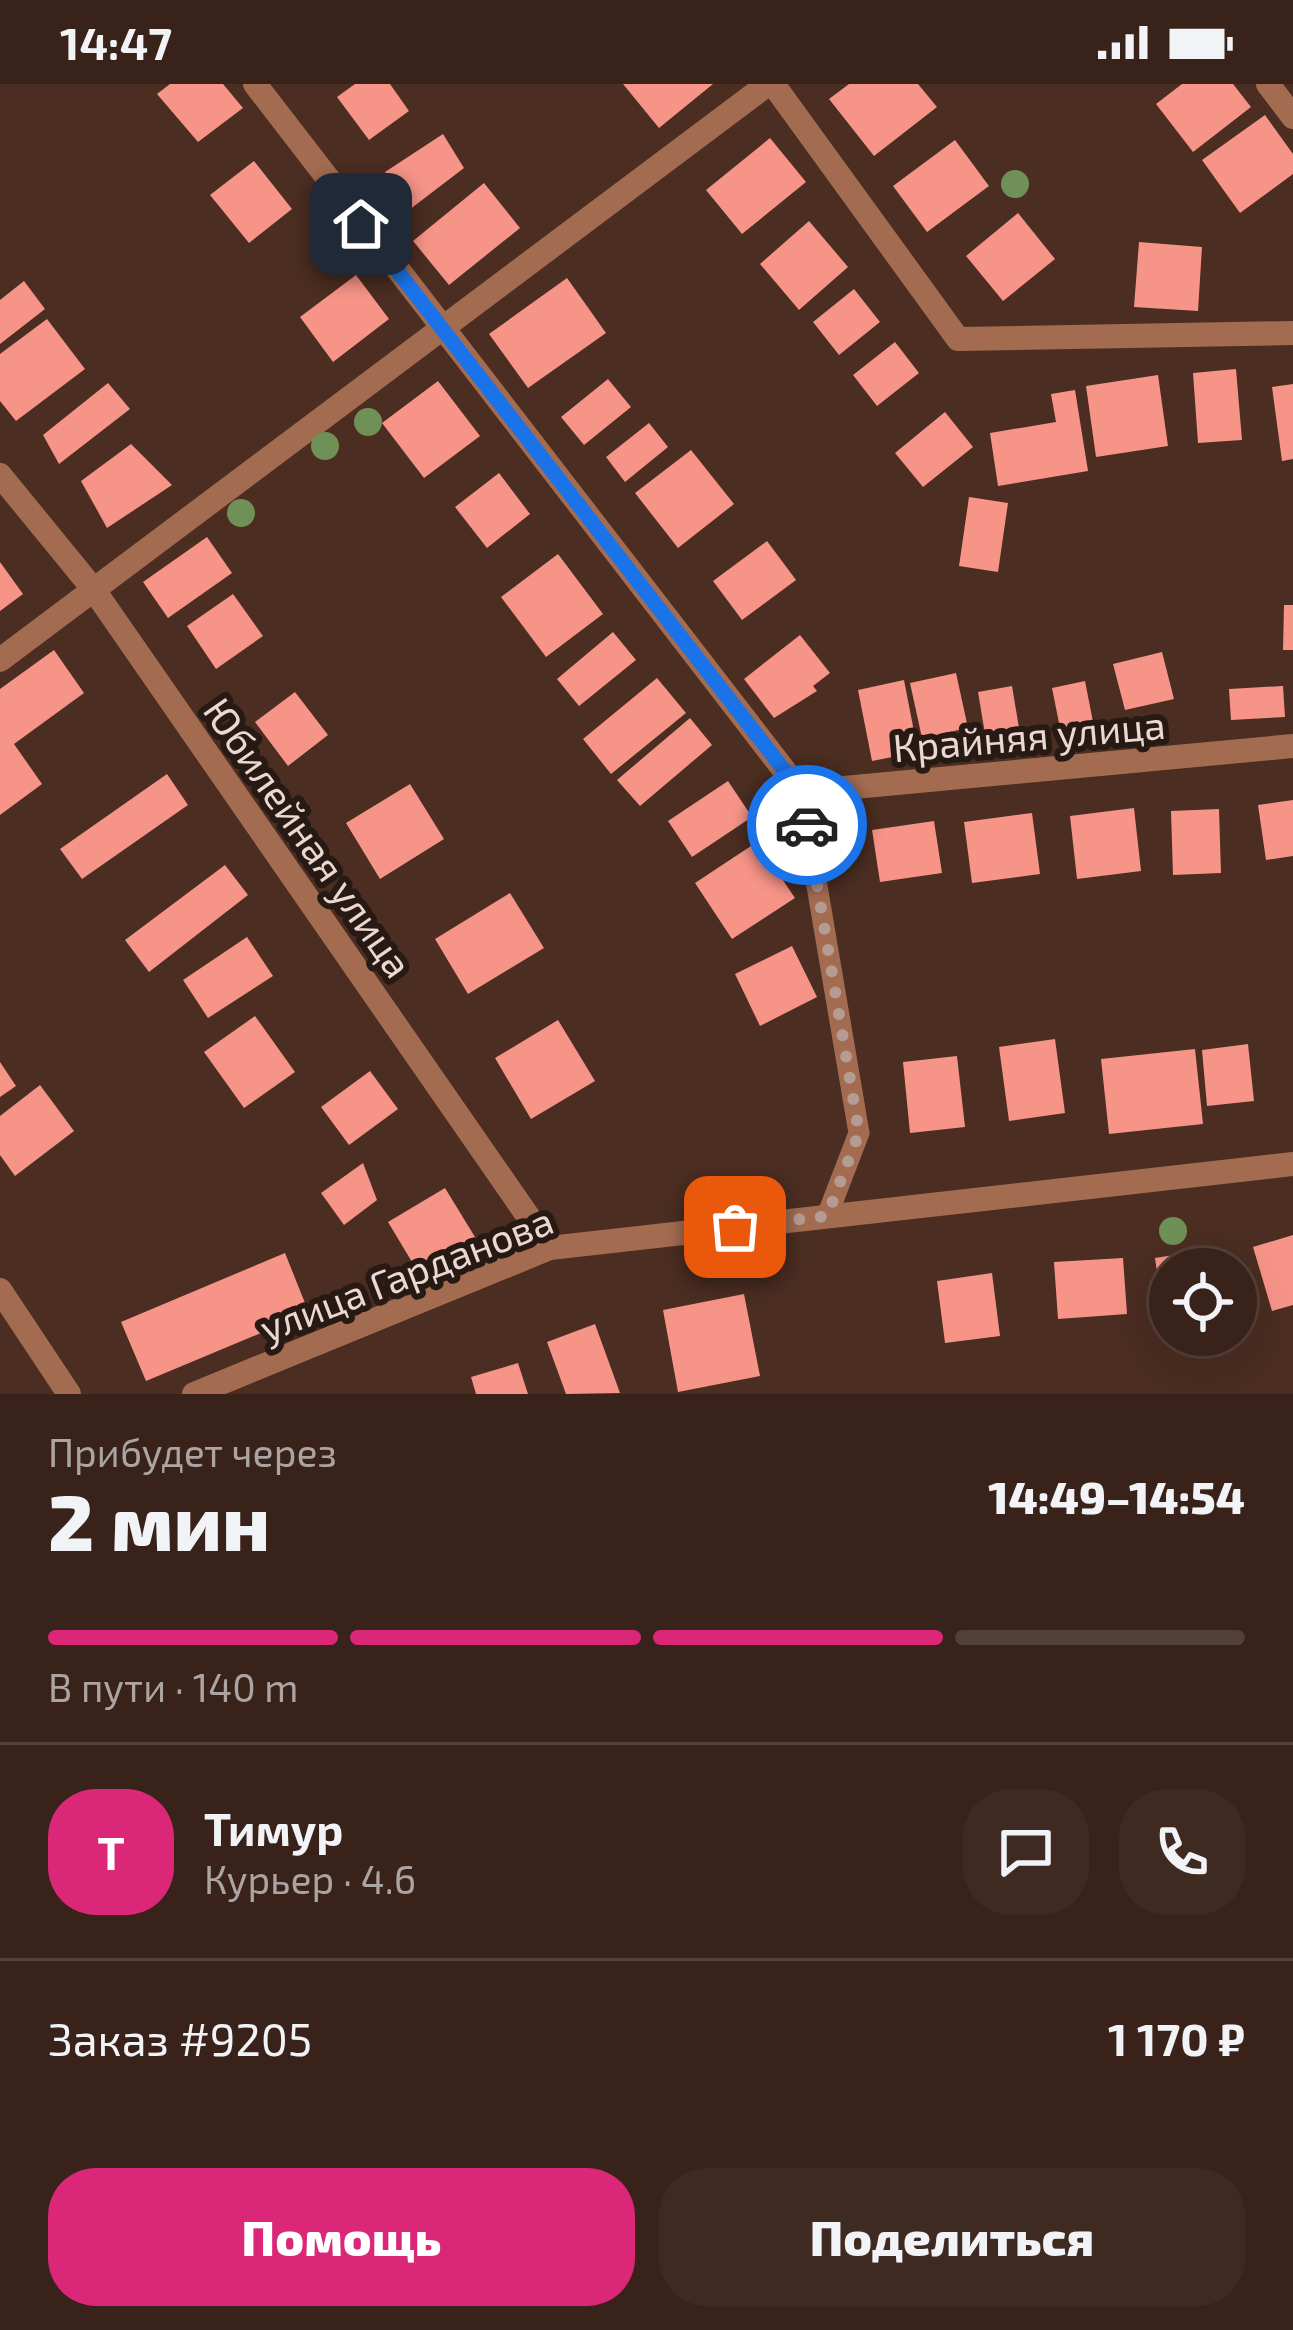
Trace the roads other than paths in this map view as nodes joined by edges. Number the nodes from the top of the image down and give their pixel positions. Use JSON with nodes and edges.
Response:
{"nodes":[{"id":1,"x":255,"y":84,"type":"edge"},
{"id":2,"x":770,"y":84,"type":"edge"},
{"id":3,"x":1268,"y":84,"type":"edge"},
{"id":4,"x":1293,"y":117,"type":"edge"},
{"id":5,"x":440,"y":330,"type":"junction"},
{"id":6,"x":1293,"y":333,"type":"edge"},
{"id":7,"x":0,"y":475,"type":"edge"},
{"id":8,"x":94,"y":590,"type":"junction"},
{"id":9,"x":0,"y":660,"type":"edge"},
{"id":10,"x":1293,"y":746,"type":"edge"},
{"id":11,"x":801,"y":792,"type":"junction"},
{"id":12,"x":1293,"y":1164,"type":"edge"},
{"id":13,"x":827,"y":1216,"type":"junction"},
{"id":14,"x":550,"y":1248,"type":"junction"},
{"id":15,"x":0,"y":1289,"type":"edge"},
{"id":16,"x":69,"y":1394,"type":"edge"},
{"id":17,"x":194,"y":1394,"type":"edge"}],
"edges":[{"from":1,"to":5,"type":"street"},
{"from":2,"to":5,"type":"street"},
{"from":2,"to":6,"type":"street"},
{"from":3,"to":4,"type":"street"},
{"from":5,"to":8,"type":"street"},
{"from":5,"to":11,"type":"street"},
{"from":7,"to":8,"type":"street","name":"Юбилейная улица"},
{"from":8,"to":9,"type":"street"},
{"from":8,"to":14,"type":"street","name":"Юбилейная улица"},
{"from":10,"to":11,"type":"street","name":"Крайняя улица"},
{"from":11,"to":13,"type":"lane"},
{"from":12,"to":13,"type":"street","name":"улица Гарданова"},
{"from":13,"to":14,"type":"street","name":"улица Гарданова"},
{"from":14,"to":17,"type":"street","name":"улица Гарданова"},
{"from":15,"to":16,"type":"street"}]}
